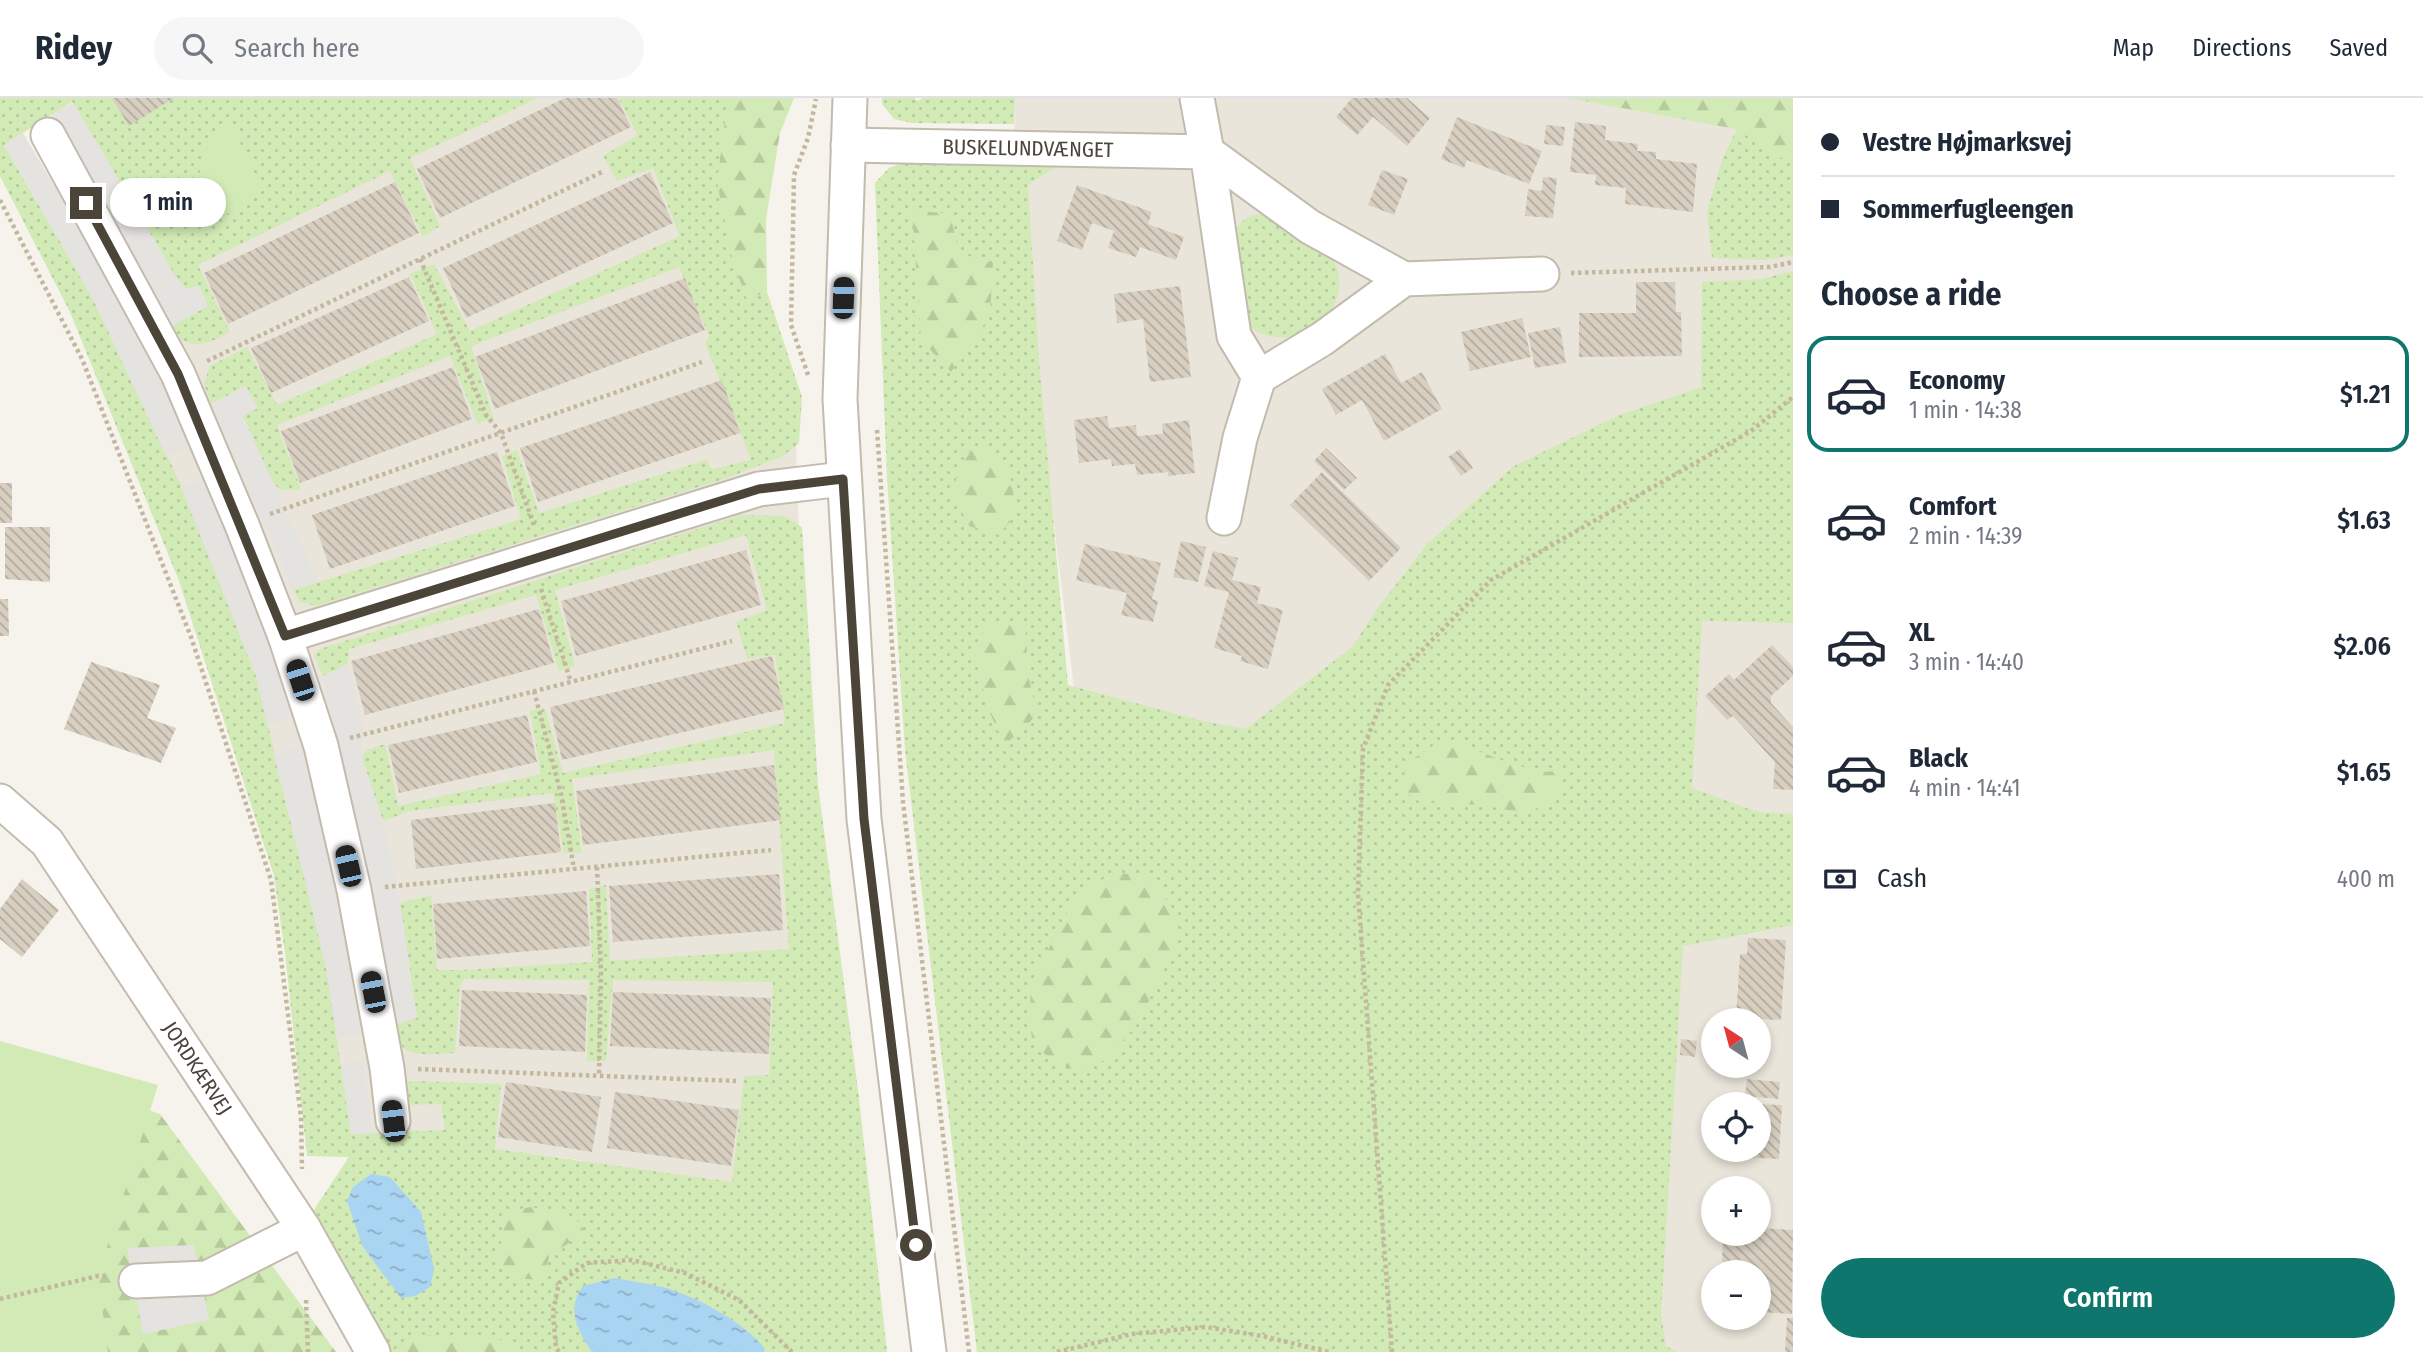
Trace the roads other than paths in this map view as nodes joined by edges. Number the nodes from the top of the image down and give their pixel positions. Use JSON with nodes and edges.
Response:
{"nodes":[{"id":1,"x":850,"y":98,"type":"edge"},
{"id":2,"x":1197,"y":98,"type":"edge"},
{"id":3,"x":48,"y":135,"type":"dead end"},
{"id":4,"x":848,"y":145,"type":"junction"},
{"id":5,"x":1207,"y":152,"type":"junction"},
{"id":6,"x":1542,"y":274,"type":"road end"},
{"id":7,"x":1404,"y":279,"type":"junction"},
{"id":8,"x":1259,"y":377,"type":"junction"},
{"id":9,"x":843,"y":479,"type":"junction"},
{"id":10,"x":1224,"y":518,"type":"dead end"},
{"id":11,"x":285,"y":636,"type":"junction"},
{"id":12,"x":0,"y":801,"type":"edge"},
{"id":13,"x":393,"y":1121,"type":"dead end"},
{"id":14,"x":304,"y":1229,"type":"junction"},
{"id":15,"x":136,"y":1281,"type":"road end"},
{"id":16,"x":373,"y":1352,"type":"edge"},
{"id":17,"x":929,"y":1352,"type":"edge"}],
"edges":[{"from":1,"to":4,"type":"street"},
{"from":2,"to":5,"type":"street"},
{"from":3,"to":11,"type":"street"},
{"from":4,"to":5,"type":"street","name":"BUSKELUNDVÆNGET"},
{"from":4,"to":9,"type":"street"},
{"from":5,"to":7,"type":"street"},
{"from":5,"to":8,"type":"street"},
{"from":6,"to":7,"type":"street"},
{"from":7,"to":8,"type":"street"},
{"from":8,"to":10,"type":"street"},
{"from":9,"to":11,"type":"street"},
{"from":9,"to":17,"type":"street"},
{"from":11,"to":13,"type":"street"},
{"from":12,"to":14,"type":"street","name":"JORDKÆRVEJ"},
{"from":14,"to":15,"type":"street"},
{"from":14,"to":16,"type":"street","name":"JORDKÆRVEJ"}]}
